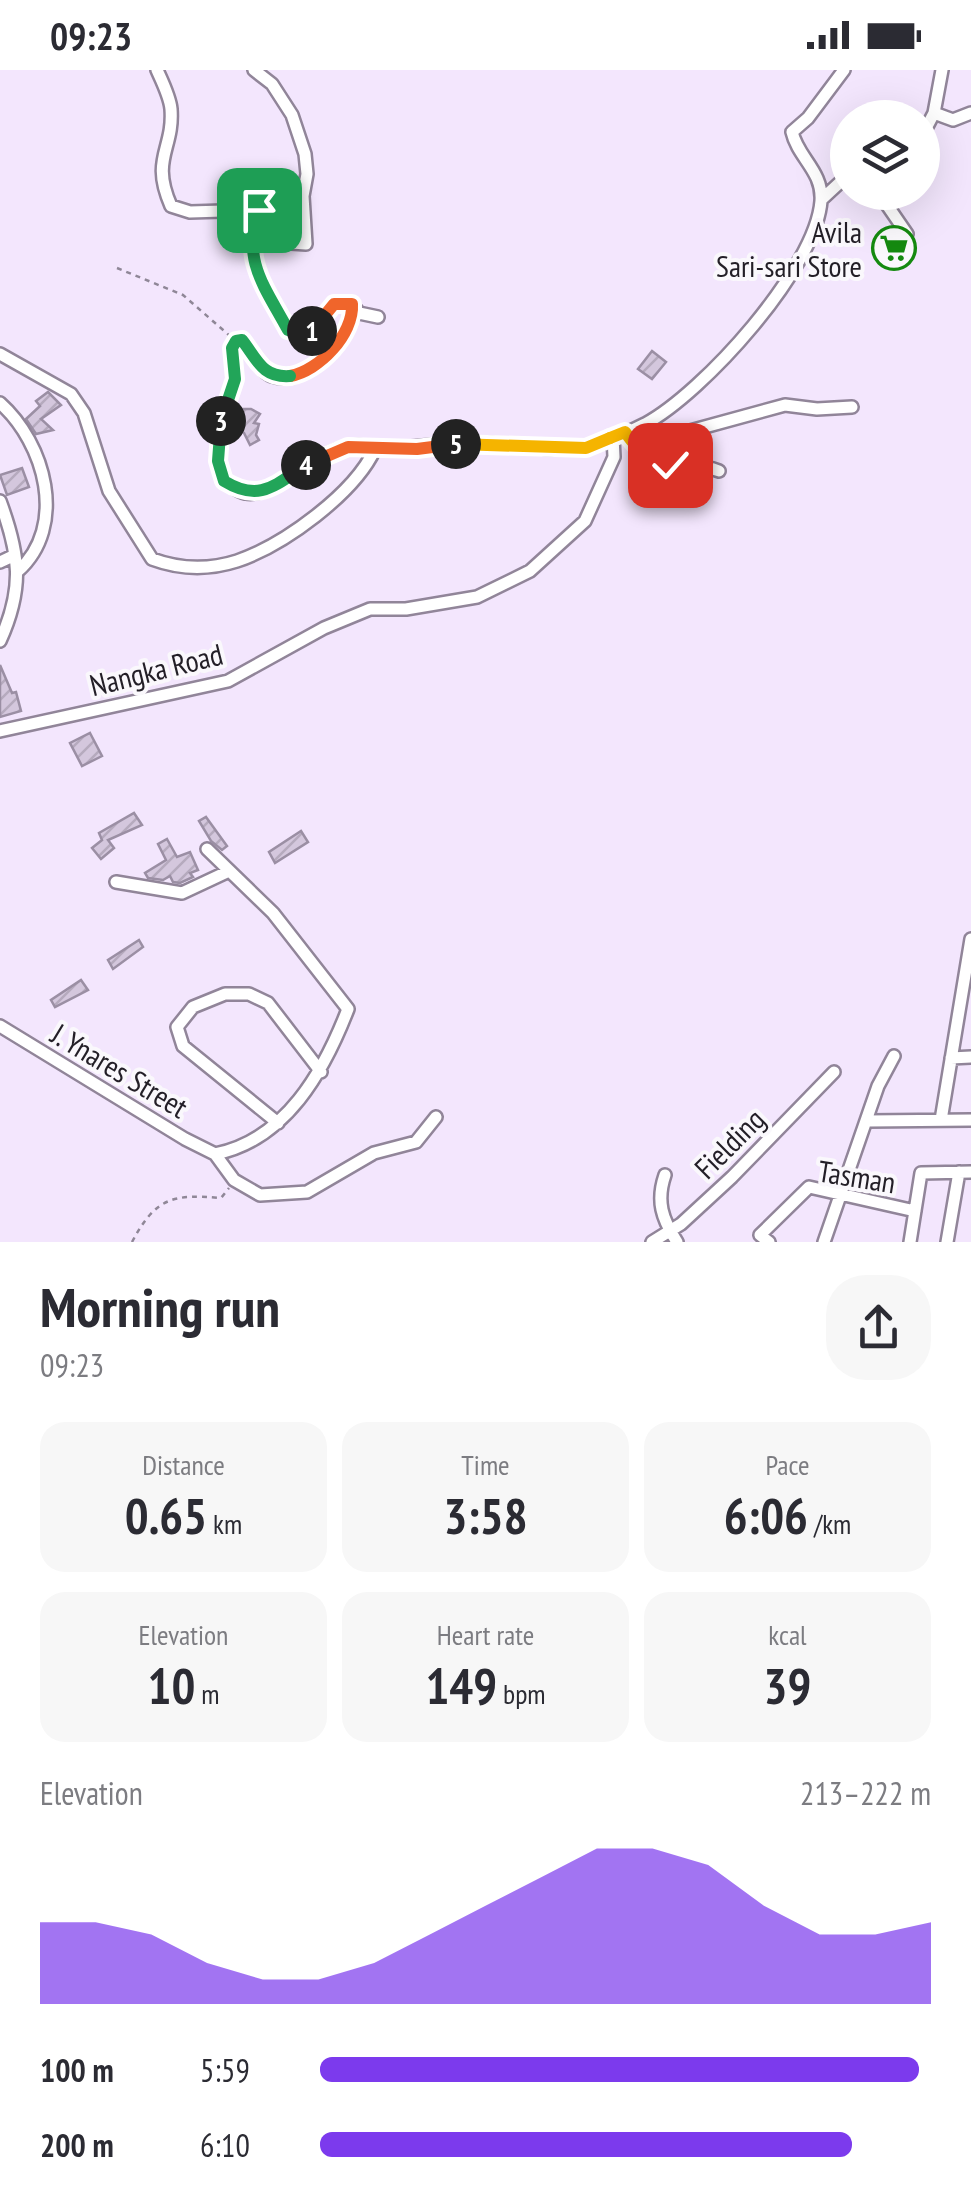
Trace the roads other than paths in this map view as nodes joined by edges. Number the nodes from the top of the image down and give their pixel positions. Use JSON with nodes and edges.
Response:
{"nodes":[{"id":1,"x":158,"y":70,"type":"edge"},
{"id":2,"x":254,"y":70,"type":"edge"},
{"id":3,"x":844,"y":70,"type":"edge"},
{"id":4,"x":942,"y":70,"type":"edge"},
{"id":5,"x":936,"y":100,"type":"edge"},
{"id":6,"x":971,"y":113,"type":"edge"},
{"id":7,"x":940,"y":115,"type":"edge"},
{"id":8,"x":830,"y":192,"type":"edge"},
{"id":9,"x":821,"y":200,"type":"junction"},
{"id":10,"x":259,"y":210,"type":"junction"},
{"id":11,"x":890,"y":210,"type":"edge"},
{"id":12,"x":907,"y":234,"type":"dead end"},
{"id":13,"x":352,"y":304,"type":"junction"},
{"id":14,"x":378,"y":317,"type":"dead end"},
{"id":15,"x":0,"y":354,"type":"edge"},
{"id":16,"x":0,"y":403,"type":"edge"},
{"id":17,"x":852,"y":407,"type":"dead end"},
{"id":18,"x":619,"y":434,"type":"junction"},
{"id":19,"x":635,"y":446,"type":"junction"},
{"id":20,"x":376,"y":449,"type":"junction"},
{"id":21,"x":719,"y":471,"type":"dead end"},
{"id":22,"x":0,"y":501,"type":"edge"},
{"id":23,"x":15,"y":555,"type":"junction"},
{"id":24,"x":0,"y":562,"type":"edge"},
{"id":25,"x":18,"y":571,"type":"junction"},
{"id":26,"x":0,"y":641,"type":"edge"},
{"id":27,"x":0,"y":731,"type":"edge"},
{"id":28,"x":207,"y":849,"type":"dead end"},
{"id":29,"x":230,"y":871,"type":"junction"},
{"id":30,"x":116,"y":882,"type":"dead end"},
{"id":31,"x":971,"y":939,"type":"edge"},
{"id":32,"x":0,"y":1026,"type":"edge"},
{"id":33,"x":894,"y":1056,"type":"dead end"},
{"id":34,"x":971,"y":1057,"type":"edge"},
{"id":35,"x":951,"y":1058,"type":"junction"},
{"id":36,"x":320,"y":1072,"type":"junction"},
{"id":37,"x":834,"y":1072,"type":"dead end"},
{"id":38,"x":436,"y":1117,"type":"dead end"},
{"id":39,"x":941,"y":1120,"type":"junction"},
{"id":40,"x":971,"y":1120,"type":"edge"},
{"id":41,"x":868,"y":1121,"type":"junction"},
{"id":42,"x":278,"y":1122,"type":"junction"},
{"id":43,"x":215,"y":1154,"type":"junction"},
{"id":44,"x":965,"y":1172,"type":"edge"},
{"id":45,"x":664,"y":1175,"type":"dead end"},
{"id":46,"x":842,"y":1196,"type":"junction"},
{"id":47,"x":916,"y":1211,"type":"junction"},
{"id":48,"x":673,"y":1236,"type":"edge"},
{"id":49,"x":652,"y":1242,"type":"edge"},
{"id":50,"x":769,"y":1242,"type":"edge"},
{"id":51,"x":824,"y":1242,"type":"edge"},
{"id":52,"x":910,"y":1242,"type":"edge"},
{"id":53,"x":946,"y":1242,"type":"edge"}],
"edges":[{"from":1,"to":10,"type":"street"},
{"from":2,"to":10,"type":"street"},
{"from":3,"to":9,"type":"street"},
{"from":4,"to":5,"type":"street"},
{"from":6,"to":7,"type":"street"},
{"from":8,"to":9,"type":"street"},
{"from":9,"to":18,"type":"street"},
{"from":10,"to":13,"type":"street"},
{"from":11,"to":12,"type":"street"},
{"from":13,"to":14,"type":"street"},
{"from":13,"to":20,"type":"street"},
{"from":15,"to":20,"type":"street"},
{"from":16,"to":25,"type":"street"},
{"from":17,"to":19,"type":"street"},
{"from":18,"to":19,"type":"street"},
{"from":18,"to":20,"type":"street"},
{"from":18,"to":27,"type":"street","name":"Nangka Road"},
{"from":19,"to":21,"type":"street"},
{"from":22,"to":23,"type":"street"},
{"from":23,"to":24,"type":"street"},
{"from":23,"to":25,"type":"street"},
{"from":25,"to":26,"type":"street"},
{"from":28,"to":29,"type":"street"},
{"from":29,"to":30,"type":"street"},
{"from":29,"to":36,"type":"street"},
{"from":31,"to":35,"type":"street"},
{"from":32,"to":43,"type":"street","name":"J. Ynares Street"},
{"from":33,"to":41,"type":"street"},
{"from":34,"to":35,"type":"street"},
{"from":35,"to":39,"type":"street"},
{"from":36,"to":42,"type":"street"},
{"from":36,"to":42,"type":"street"},
{"from":37,"to":48,"type":"street","name":"Fielding"},
{"from":38,"to":43,"type":"street"},
{"from":39,"to":40,"type":"street"},
{"from":39,"to":41,"type":"street"},
{"from":41,"to":46,"type":"street"},
{"from":42,"to":43,"type":"street"},
{"from":44,"to":47,"type":"street"},
{"from":44,"to":53,"type":"street"},
{"from":45,"to":48,"type":"street"},
{"from":46,"to":47,"type":"street","name":"Tasman"},
{"from":46,"to":50,"type":"street","name":"Tasman"},
{"from":46,"to":51,"type":"street"},
{"from":47,"to":52,"type":"street"},
{"from":48,"to":49,"type":"street","name":"Fielding"}]}
